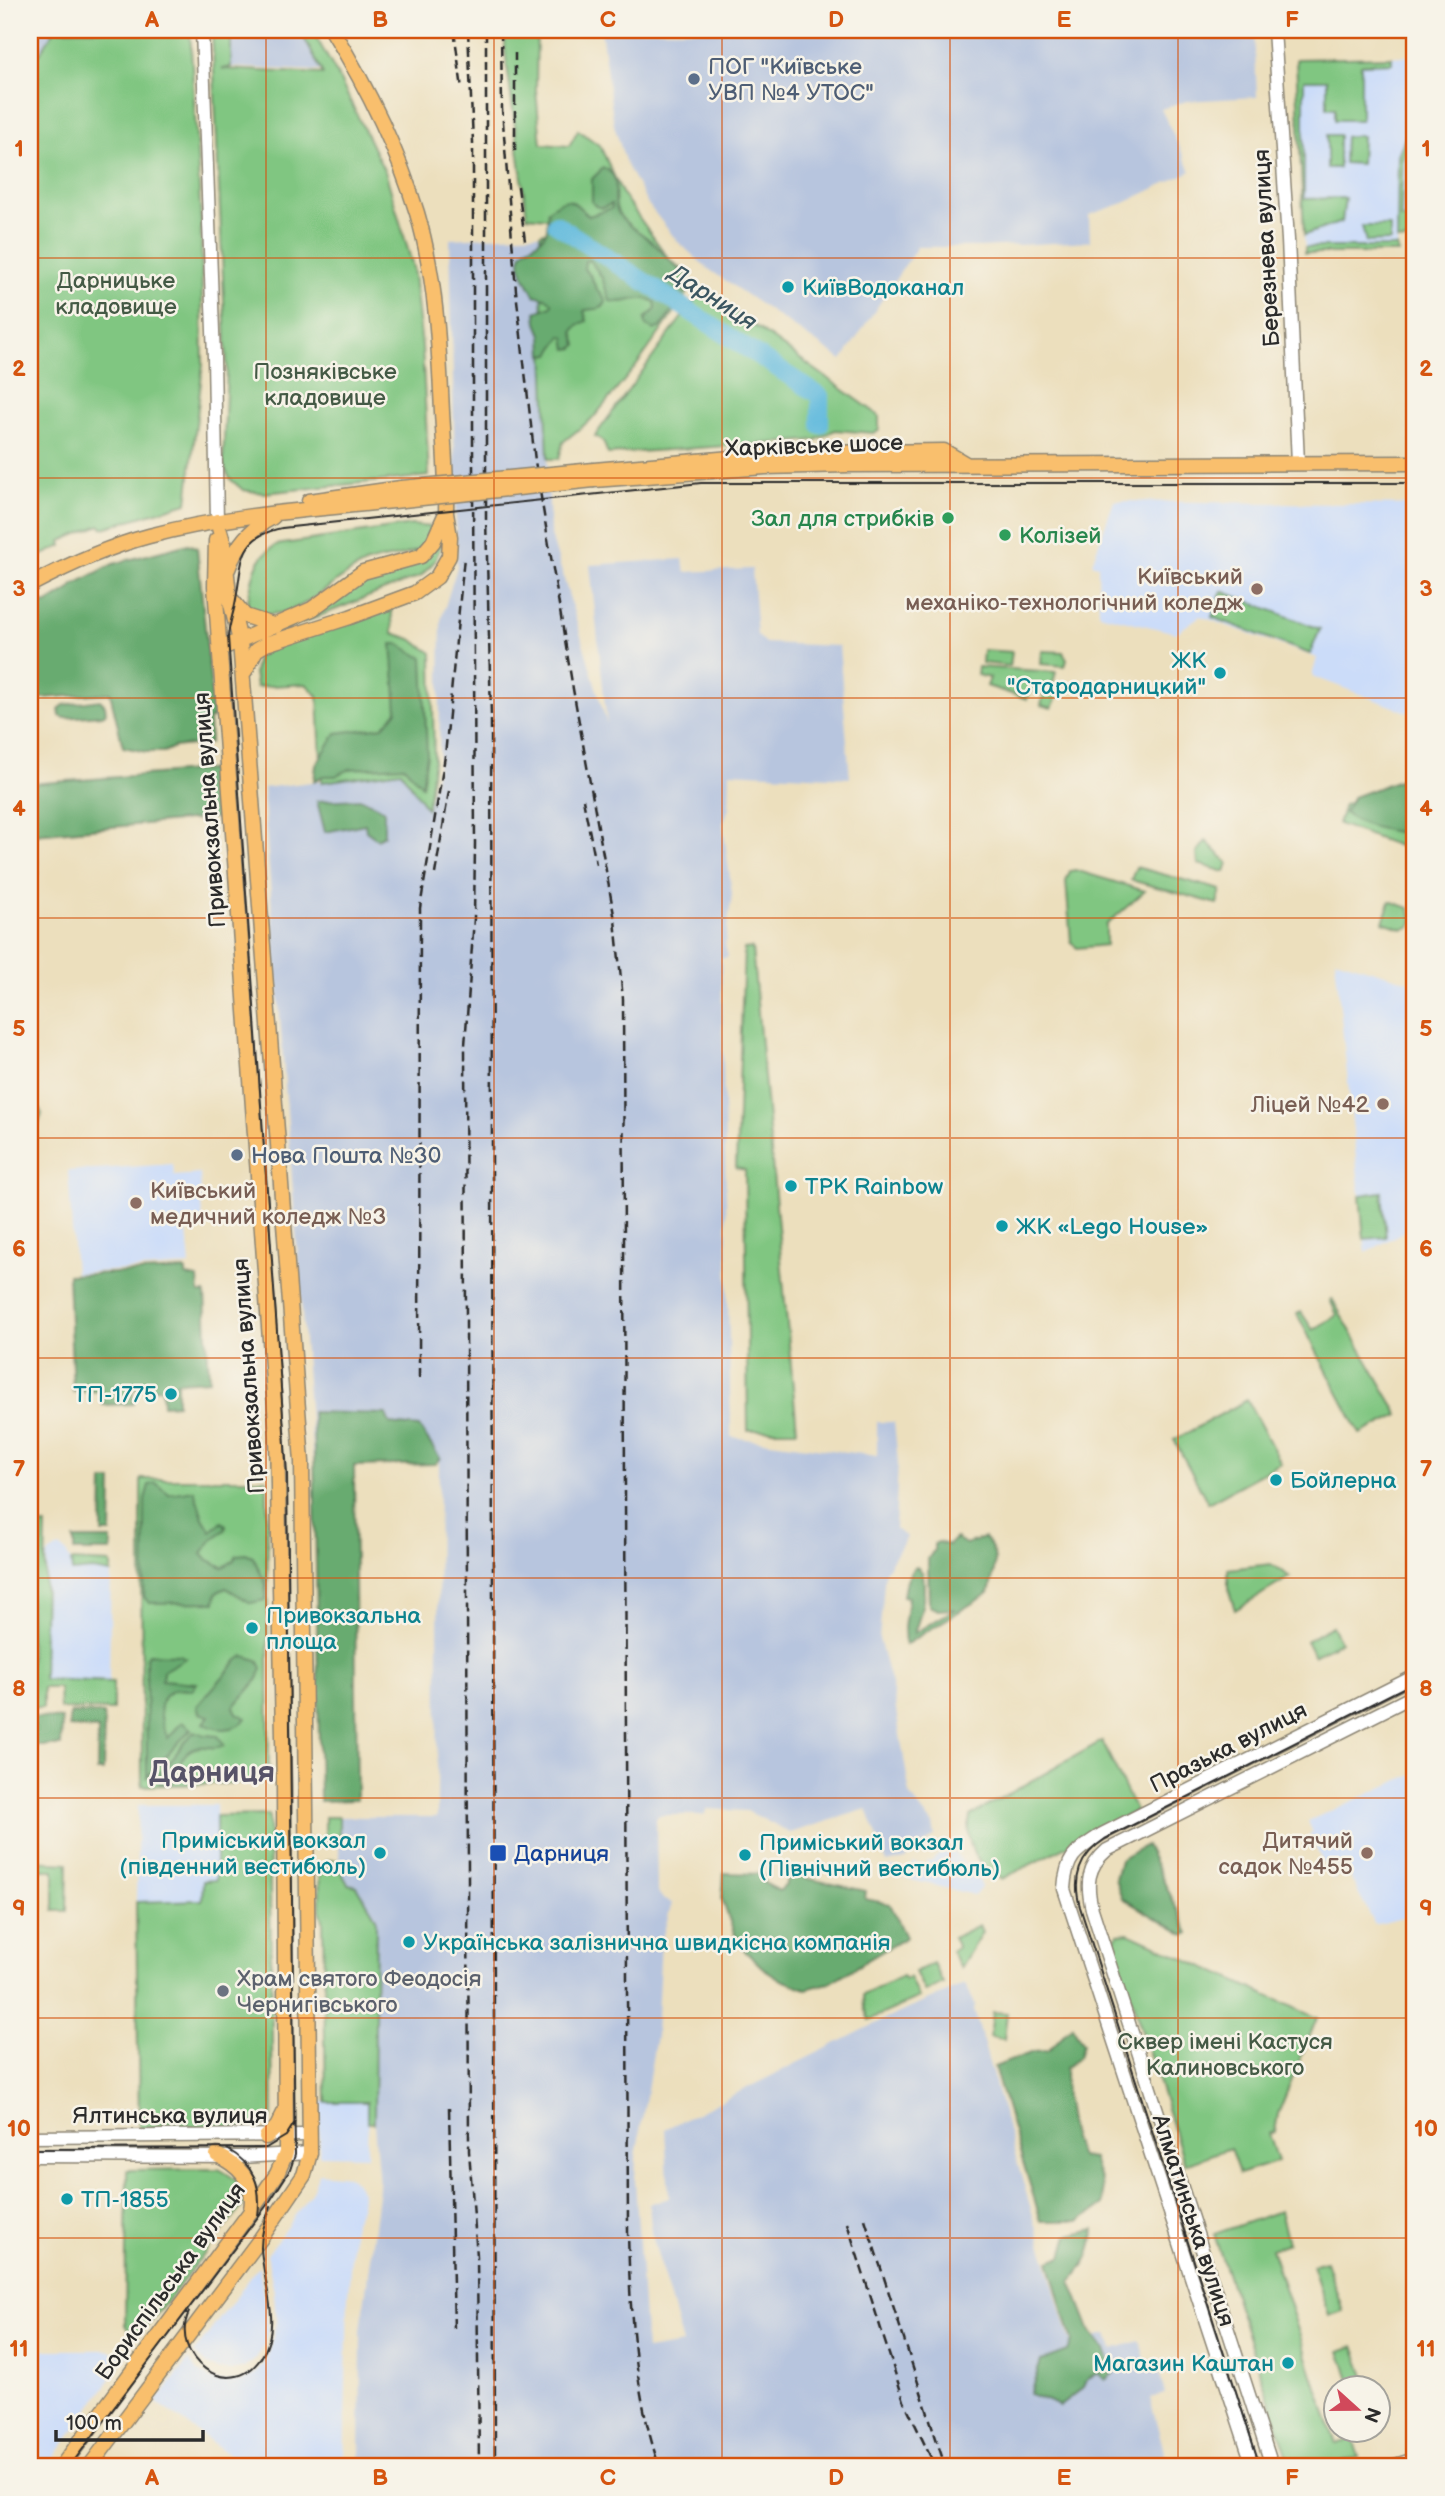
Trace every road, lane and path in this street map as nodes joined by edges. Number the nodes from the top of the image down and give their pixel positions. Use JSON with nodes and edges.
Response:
{"nodes":[{"id":1,"x":202,"y":30,"type":"edge"},
{"id":2,"x":332,"y":30,"type":"edge"},
{"id":3,"x":1274,"y":30,"type":"edge"},
{"id":4,"x":1298,"y":463,"type":"junction"},
{"id":5,"x":1415,"y":463,"type":"edge"},
{"id":6,"x":967,"y":465,"type":"junction"},
{"id":7,"x":594,"y":475,"type":"junction"},
{"id":8,"x":402,"y":494,"type":"junction"},
{"id":9,"x":280,"y":513,"type":"junction"},
{"id":10,"x":446,"y":513,"type":"junction"},
{"id":11,"x":217,"y":521,"type":"junction"},
{"id":12,"x":227,"y":571,"type":"junction"},
{"id":13,"x":30,"y":585,"type":"edge"},
{"id":14,"x":229,"y":596,"type":"junction"},
{"id":15,"x":276,"y":626,"type":"junction"},
{"id":16,"x":240,"y":641,"type":"junction"},
{"id":17,"x":220,"y":649,"type":"junction"},
{"id":18,"x":243,"y":676,"type":"junction"},
{"id":19,"x":1415,"y":1676,"type":"edge"},
{"id":20,"x":1415,"y":1695,"type":"edge"},
{"id":21,"x":1067,"y":1866,"type":"joint"},
{"id":22,"x":1090,"y":1872,"type":"joint"},
{"id":23,"x":286,"y":2105,"type":"junction"},
{"id":24,"x":310,"y":2135,"type":"junction"},
{"id":25,"x":286,"y":2136,"type":"junction"},
{"id":26,"x":30,"y":2137,"type":"edge"},
{"id":27,"x":266,"y":2137,"type":"junction"},
{"id":28,"x":310,"y":2152,"type":"junction"},
{"id":29,"x":286,"y":2153,"type":"junction"},
{"id":30,"x":217,"y":2155,"type":"junction"},
{"id":31,"x":30,"y":2156,"type":"edge"},
{"id":32,"x":251,"y":2211,"type":"junction"},
{"id":33,"x":1415,"y":2459,"type":"edge"},
{"id":34,"x":62,"y":2466,"type":"edge"},
{"id":35,"x":90,"y":2466,"type":"edge"},
{"id":36,"x":1253,"y":2466,"type":"edge"},
{"id":37,"x":1272,"y":2466,"type":"edge"},
{"id":38,"x":1392,"y":2466,"type":"edge"}],
"edges":[{"from":1,"to":11,"type":"street"},
{"from":2,"to":10,"type":"main road"},
{"from":3,"to":4,"type":"street","name":"Березнева вулиця"},
{"from":4,"to":5,"type":"main road","name":"Харківське шосе"},
{"from":4,"to":6,"type":"main road","name":"Харківське шосе"},
{"from":6,"to":7,"type":"main road","name":"Харківське шосе"},
{"from":6,"to":7,"type":"main road","name":"Харківське шосе"},
{"from":7,"to":8,"type":"main road","name":"Харківське шосе","bridge":true},
{"from":8,"to":9,"type":"main road","name":"Харківське шосе"},
{"from":8,"to":11,"type":"main road","name":"Харківське шосе"},
{"from":9,"to":11,"type":"main road","name":"Харківське шосе"},
{"from":9,"to":12,"type":"main road"},
{"from":10,"to":15,"type":"main road"},
{"from":10,"to":18,"type":"main road"},
{"from":11,"to":12,"type":"main road","name":"Привокзальна вулиця"},
{"from":11,"to":13,"type":"main road","name":"Харківське шосе"},
{"from":11,"to":17,"type":"main road","name":"Привокзальна вулиця"},
{"from":12,"to":14,"type":"main road","name":"Привокзальна вулиця"},
{"from":14,"to":15,"type":"main road"},
{"from":14,"to":16,"type":"main road","name":"Привокзальна вулиця"},
{"from":15,"to":16,"type":"main road"},
{"from":16,"to":17,"type":"main road"},
{"from":16,"to":18,"type":"main road","name":"Привокзальна вулиця"},
{"from":17,"to":23,"type":"main road","name":"Привокзальна вулиця"},
{"from":18,"to":24,"type":"main road","name":"Привокзальна вулиця"},
{"from":19,"to":21,"type":"street","name":"Празька вулиця"},
{"from":20,"to":22,"type":"street","name":"Празька вулиця"},
{"from":21,"to":36,"type":"street","name":"Алматинська вулиця"},
{"from":22,"to":37,"type":"street","name":"Алматинська вулиця"},
{"from":23,"to":25,"type":"main road","name":"Привокзальна вулиця"},
{"from":23,"to":27,"type":"main road"},
{"from":24,"to":25,"type":"street","name":"Ялтинська вулиця"},
{"from":24,"to":28,"type":"main road","name":"Привокзальна вулиця"},
{"from":25,"to":27,"type":"street","name":"Ялтинська вулиця"},
{"from":25,"to":29,"type":"main road","name":"Привокзальна вулиця"},
{"from":26,"to":27,"type":"street","name":"Ялтинська вулиця"},
{"from":28,"to":29,"type":"street","name":"Ялтинська вулиця"},
{"from":28,"to":35,"type":"main road","name":"Бориспільська вулиця"},
{"from":29,"to":30,"type":"street","name":"Ялтинська вулиця"},
{"from":29,"to":32,"type":"main road","name":"Бориспільська вулиця"},
{"from":30,"to":31,"type":"street","name":"Ялтинська вулиця"},
{"from":30,"to":32,"type":"main road"},
{"from":32,"to":34,"type":"main road","name":"Бориспільська вулиця"},
{"from":33,"to":38,"type":"street"}]}
